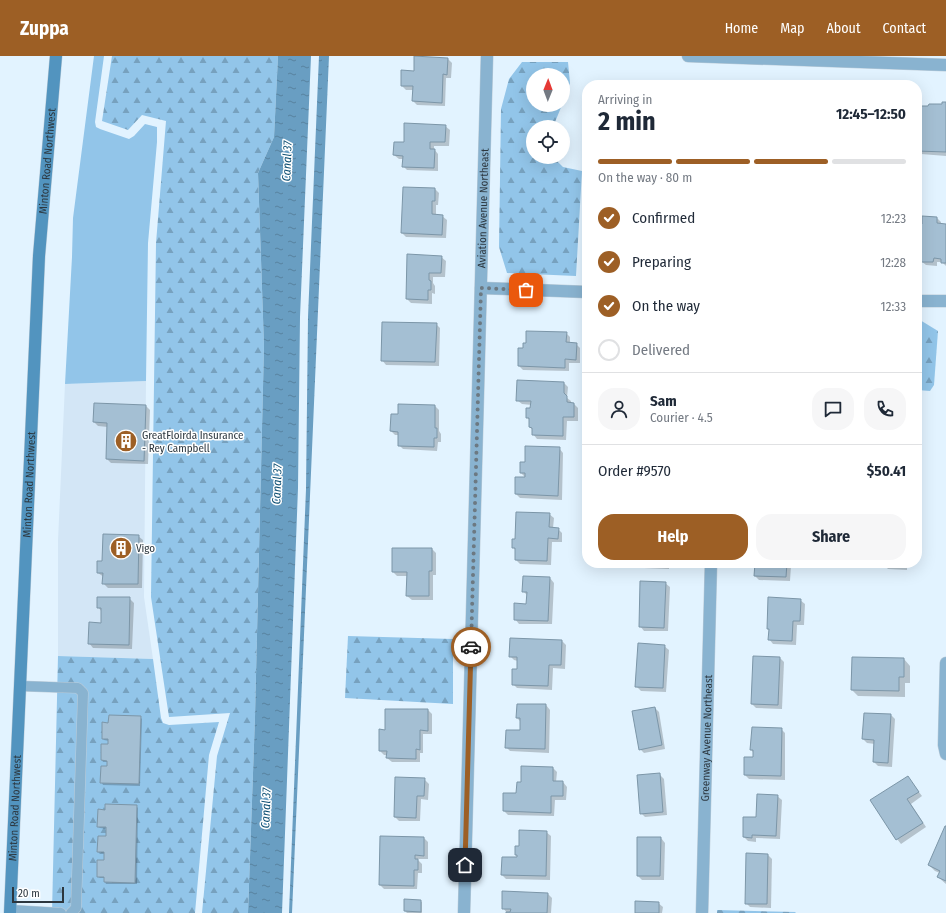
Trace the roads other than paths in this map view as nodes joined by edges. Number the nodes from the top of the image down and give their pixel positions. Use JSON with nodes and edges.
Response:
{"nodes":[{"id":1,"x":56,"y":56,"type":"edge"},
{"id":2,"x":487,"y":56,"type":"edge"},
{"id":3,"x":688,"y":56,"type":"edge"},
{"id":4,"x":946,"y":65,"type":"edge"},
{"id":5,"x":481,"y":288,"type":"junction"},
{"id":6,"x":582,"y":292,"type":"edge"},
{"id":7,"x":922,"y":301,"type":"edge"},
{"id":8,"x":946,"y":301,"type":"edge"},
{"id":9,"x":711,"y":568,"type":"edge"},
{"id":10,"x":946,"y":663,"type":"edge"},
{"id":11,"x":20,"y":686,"type":"junction"},
{"id":12,"x":946,"y":754,"type":"edge"},
{"id":13,"x":10,"y":912,"type":"edge"},
{"id":14,"x":61,"y":913,"type":"edge"},
{"id":15,"x":71,"y":913,"type":"edge"},
{"id":16,"x":464,"y":913,"type":"edge"},
{"id":17,"x":702,"y":913,"type":"edge"}],
"edges":[{"from":1,"to":11,"type":"main road","name":"Minton Road Northwest"},
{"from":2,"to":5,"type":"street","name":"Aviation Avenue Northeast"},
{"from":3,"to":4,"type":"street"},
{"from":5,"to":6,"type":"street"},
{"from":5,"to":16,"type":"street","name":"Aviation Avenue Northeast"},
{"from":7,"to":8,"type":"street"},
{"from":9,"to":17,"type":"street","name":"Greenway Avenue Northeast"},
{"from":10,"to":12,"type":"street"},
{"from":11,"to":13,"type":"main road","name":"Minton Road Northwest"},
{"from":11,"to":15,"type":"lane"},
{"from":13,"to":14,"type":"lane"}]}
